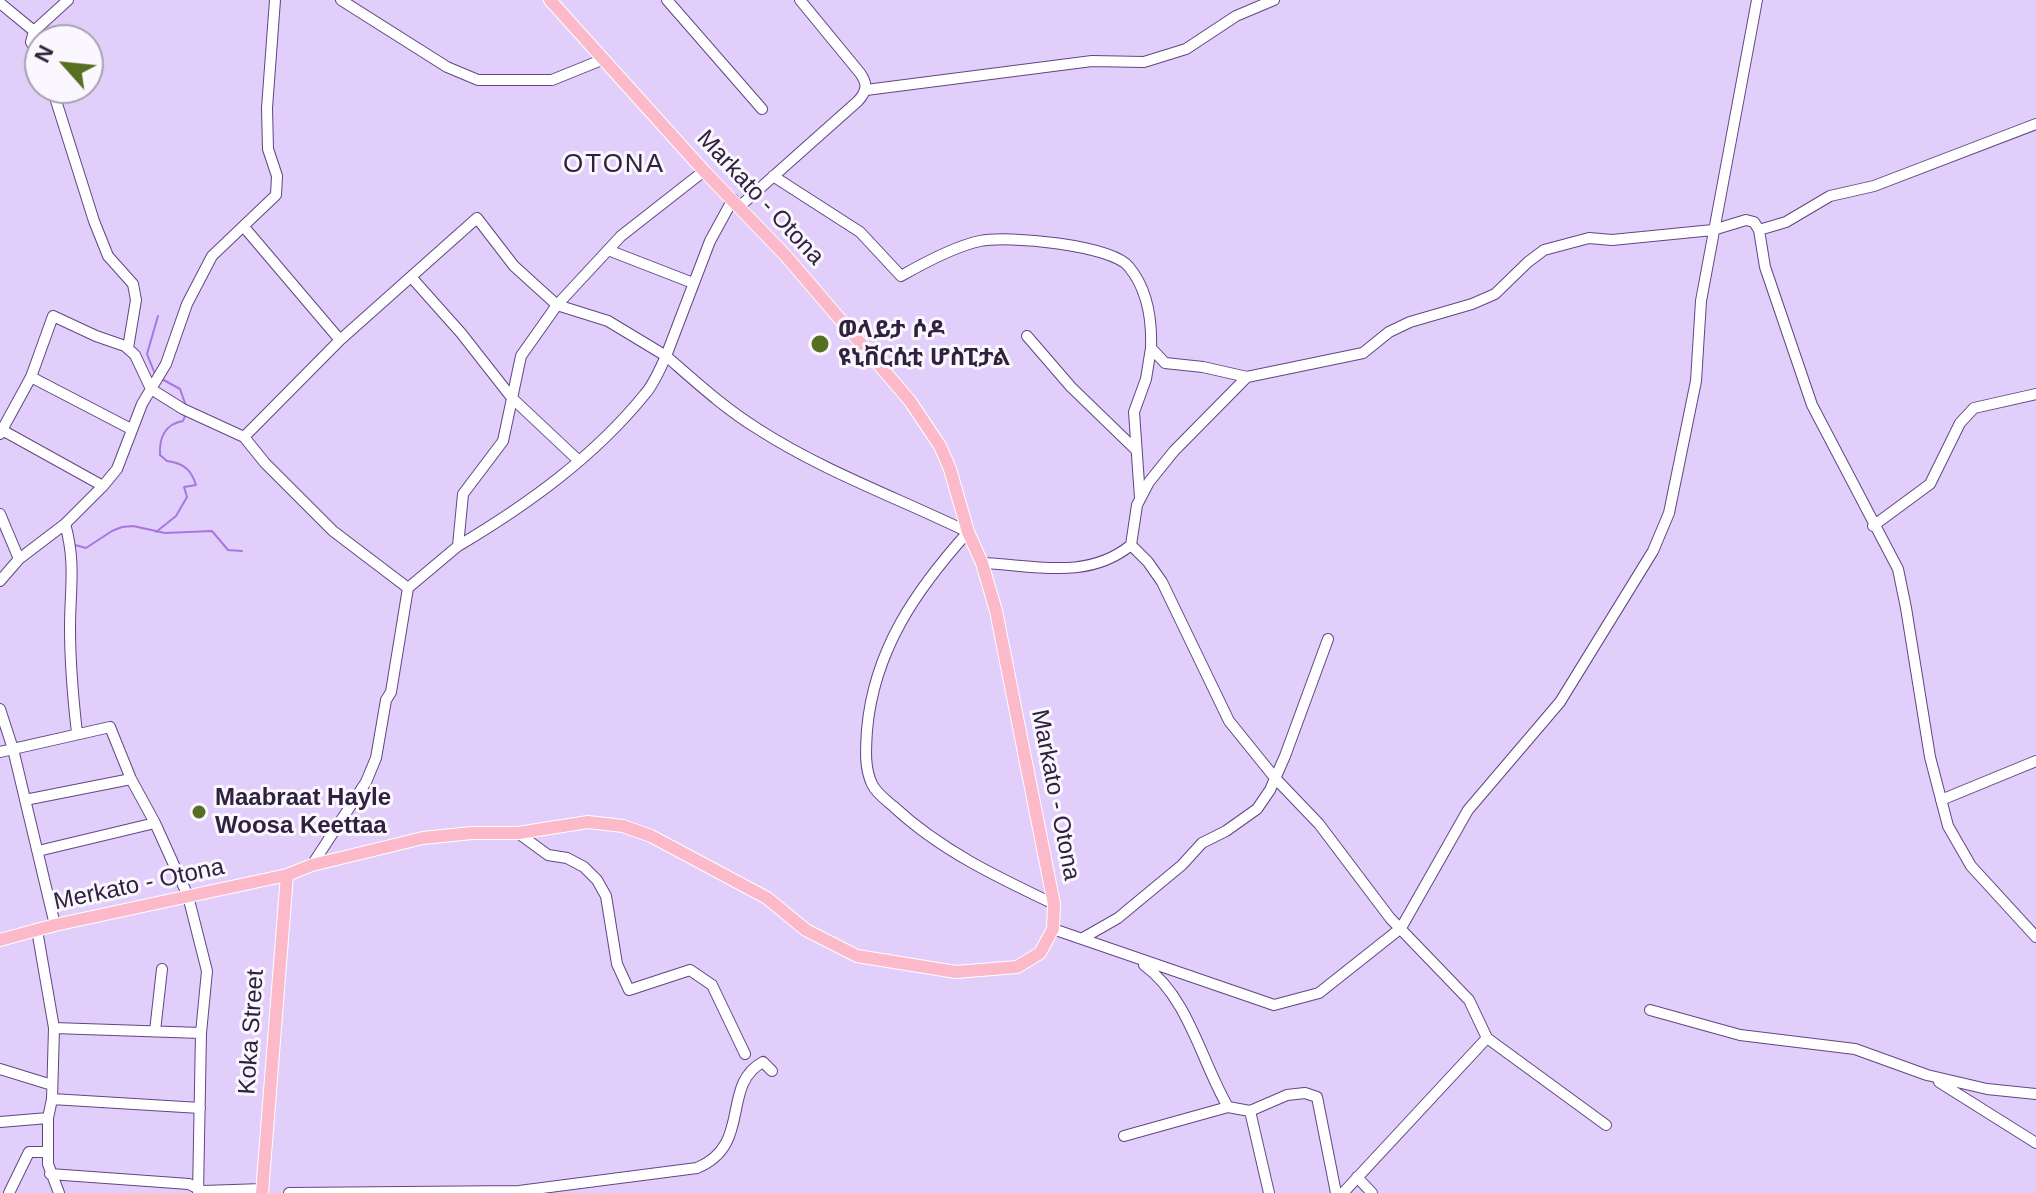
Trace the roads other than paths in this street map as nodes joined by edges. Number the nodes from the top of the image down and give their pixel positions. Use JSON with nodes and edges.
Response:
{"nodes":[{"id":1,"x":68,"y":0,"type":"edge"},
{"id":2,"x":275,"y":0,"type":"edge"},
{"id":3,"x":341,"y":0,"type":"edge"},
{"id":4,"x":550,"y":0,"type":"edge"},
{"id":5,"x":667,"y":0,"type":"edge"},
{"id":6,"x":800,"y":0,"type":"edge"},
{"id":7,"x":1274,"y":0,"type":"edge"},
{"id":8,"x":1757,"y":0,"type":"edge"},
{"id":9,"x":0,"y":3,"type":"edge"},
{"id":10,"x":26,"y":24,"type":"edge"},
{"id":11,"x":42,"y":24,"type":"edge"},
{"id":12,"x":604,"y":59,"type":"junction"},
{"id":13,"x":866,"y":90,"type":"junction"},
{"id":14,"x":57,"y":104,"type":"edge"},
{"id":15,"x":762,"y":109,"type":"dead end"},
{"id":16,"x":2036,"y":124,"type":"edge"},
{"id":17,"x":704,"y":171,"type":"junction"},
{"id":18,"x":773,"y":176,"type":"junction"},
{"id":19,"x":736,"y":203,"type":"junction"},
{"id":20,"x":244,"y":227,"type":"junction"},
{"id":21,"x":1713,"y":230,"type":"junction"},
{"id":22,"x":1759,"y":230,"type":"junction"},
{"id":23,"x":608,"y":250,"type":"junction"},
{"id":24,"x":412,"y":278,"type":"junction"},
{"id":25,"x":693,"y":283,"type":"junction"},
{"id":26,"x":557,"y":305,"type":"junction"},
{"id":27,"x":1027,"y":336,"type":"dead end"},
{"id":28,"x":340,"y":340,"type":"junction"},
{"id":29,"x":128,"y":348,"type":"junction"},
{"id":30,"x":1151,"y":348,"type":"junction"},
{"id":31,"x":666,"y":356,"type":"junction"},
{"id":32,"x":31,"y":377,"type":"junction"},
{"id":33,"x":1247,"y":377,"type":"junction"},
{"id":34,"x":156,"y":381,"type":"junction"},
{"id":35,"x":2036,"y":394,"type":"edge"},
{"id":36,"x":512,"y":398,"type":"junction"},
{"id":37,"x":131,"y":429,"type":"junction"},
{"id":38,"x":1,"y":432,"type":"edge"},
{"id":39,"x":244,"y":437,"type":"junction"},
{"id":40,"x":1135,"y":449,"type":"junction"},
{"id":41,"x":579,"y":461,"type":"junction"},
{"id":42,"x":103,"y":486,"type":"junction"},
{"id":43,"x":1140,"y":500,"type":"junction"},
{"id":44,"x":0,"y":514,"type":"edge"},
{"id":45,"x":65,"y":524,"type":"junction"},
{"id":46,"x":1873,"y":526,"type":"junction"},
{"id":47,"x":968,"y":532,"type":"junction"},
{"id":48,"x":1131,"y":545,"type":"junction"},
{"id":49,"x":458,"y":546,"type":"junction"},
{"id":50,"x":19,"y":559,"type":"junction"},
{"id":51,"x":982,"y":563,"type":"junction"},
{"id":52,"x":0,"y":581,"type":"edge"},
{"id":53,"x":408,"y":588,"type":"junction"},
{"id":54,"x":1328,"y":639,"type":"dead end"},
{"id":55,"x":0,"y":709,"type":"edge"},
{"id":56,"x":77,"y":733,"type":"junction"},
{"id":57,"x":13,"y":749,"type":"junction"},
{"id":58,"x":0,"y":752,"type":"edge"},
{"id":59,"x":2036,"y":761,"type":"edge"},
{"id":60,"x":1275,"y":778,"type":"junction"},
{"id":61,"x":131,"y":779,"type":"junction"},
{"id":62,"x":25,"y":800,"type":"junction"},
{"id":63,"x":1941,"y":800,"type":"junction"},
{"id":64,"x":155,"y":823,"type":"junction"},
{"id":65,"x":518,"y":833,"type":"junction"},
{"id":66,"x":38,"y":851,"type":"junction"},
{"id":67,"x":312,"y":865,"type":"junction"},
{"id":68,"x":287,"y":875,"type":"junction"},
{"id":69,"x":188,"y":896,"type":"junction"},
{"id":70,"x":1054,"y":904,"type":"junction"},
{"id":71,"x":55,"y":925,"type":"junction"},
{"id":72,"x":1401,"y":928,"type":"junction"},
{"id":73,"x":1053,"y":929,"type":"junction"},
{"id":74,"x":37,"y":930,"type":"junction"},
{"id":75,"x":2036,"y":937,"type":"edge"},
{"id":76,"x":1083,"y":938,"type":"junction"},
{"id":77,"x":0,"y":940,"type":"edge"},
{"id":78,"x":1135,"y":959,"type":"junction"},
{"id":79,"x":162,"y":969,"type":"dead end"},
{"id":80,"x":1650,"y":1010,"type":"dead end"},
{"id":81,"x":54,"y":1028,"type":"junction"},
{"id":82,"x":155,"y":1031,"type":"junction"},
{"id":83,"x":201,"y":1033,"type":"junction"},
{"id":84,"x":1487,"y":1038,"type":"junction"},
{"id":85,"x":745,"y":1054,"type":"dead end"},
{"id":86,"x":0,"y":1069,"type":"edge"},
{"id":87,"x":772,"y":1071,"type":"dead end"},
{"id":88,"x":1927,"y":1075,"type":"junction"},
{"id":89,"x":52,"y":1085,"type":"junction"},
{"id":90,"x":2036,"y":1094,"type":"edge"},
{"id":91,"x":52,"y":1099,"type":"junction"},
{"id":92,"x":1228,"y":1107,"type":"junction"},
{"id":93,"x":200,"y":1108,"type":"junction"},
{"id":94,"x":1250,"y":1111,"type":"junction"},
{"id":95,"x":48,"y":1118,"type":"junction"},
{"id":96,"x":0,"y":1122,"type":"edge"},
{"id":97,"x":1606,"y":1125,"type":"dead end"},
{"id":98,"x":1124,"y":1136,"type":"dead end"},
{"id":99,"x":2036,"y":1143,"type":"edge"},
{"id":100,"x":48,"y":1152,"type":"junction"},
{"id":101,"x":52,"y":1177,"type":"junction"},
{"id":102,"x":1357,"y":1177,"type":"junction"},
{"id":103,"x":198,"y":1190,"type":"edge"},
{"id":104,"x":262,"y":1191,"type":"edge"},
{"id":105,"x":384,"y":1192,"type":"edge"},
{"id":106,"x":519,"y":1192,"type":"edge"},
{"id":107,"x":9,"y":1193,"type":"edge"},
{"id":108,"x":51,"y":1193,"type":"edge"},
{"id":109,"x":59,"y":1193,"type":"edge"},
{"id":110,"x":289,"y":1193,"type":"edge"},
{"id":111,"x":1269,"y":1193,"type":"edge"},
{"id":112,"x":1336,"y":1193,"type":"edge"},
{"id":113,"x":1343,"y":1193,"type":"edge"},
{"id":114,"x":1372,"y":1193,"type":"edge"}],
"edges":[{"from":1,"to":11,"type":"street"},
{"from":2,"to":20,"type":"street"},
{"from":3,"to":12,"type":"street"},
{"from":4,"to":12,"type":"main road","name":"Markato - Otona"},
{"from":5,"to":15,"type":"street"},
{"from":6,"to":13,"type":"street"},
{"from":7,"to":13,"type":"street"},
{"from":8,"to":21,"type":"street"},
{"from":9,"to":10,"type":"street"},
{"from":12,"to":17,"type":"main road","name":"Markato - Otona"},
{"from":13,"to":18,"type":"street"},
{"from":14,"to":29,"type":"street"},
{"from":16,"to":22,"type":"street"},
{"from":17,"to":19,"type":"main road","name":"Markato - Otona"},
{"from":17,"to":23,"type":"street"},
{"from":18,"to":19,"type":"street"},
{"from":18,"to":30,"type":"street"},
{"from":19,"to":25,"type":"street"},
{"from":19,"to":47,"type":"main road","name":"Markato - Otona"},
{"from":20,"to":28,"type":"street"},
{"from":20,"to":34,"type":"street"},
{"from":21,"to":22,"type":"street"},
{"from":21,"to":33,"type":"street"},
{"from":21,"to":72,"type":"street"},
{"from":22,"to":46,"type":"street"},
{"from":23,"to":25,"type":"street"},
{"from":23,"to":26,"type":"street"},
{"from":24,"to":26,"type":"street"},
{"from":24,"to":28,"type":"street"},
{"from":24,"to":36,"type":"street"},
{"from":25,"to":31,"type":"street"},
{"from":26,"to":31,"type":"street"},
{"from":26,"to":36,"type":"street"},
{"from":27,"to":40,"type":"street"},
{"from":28,"to":39,"type":"street"},
{"from":29,"to":32,"type":"street"},
{"from":29,"to":34,"type":"street"},
{"from":30,"to":33,"type":"street"},
{"from":30,"to":40,"type":"street"},
{"from":31,"to":41,"type":"street"},
{"from":31,"to":47,"type":"street"},
{"from":32,"to":37,"type":"street"},
{"from":32,"to":38,"type":"street"},
{"from":33,"to":43,"type":"street"},
{"from":34,"to":37,"type":"street"},
{"from":34,"to":39,"type":"street"},
{"from":35,"to":46,"type":"street"},
{"from":36,"to":41,"type":"street"},
{"from":36,"to":49,"type":"street"},
{"from":37,"to":42,"type":"street"},
{"from":38,"to":42,"type":"street"},
{"from":39,"to":53,"type":"street"},
{"from":40,"to":43,"type":"street"},
{"from":41,"to":49,"type":"street"},
{"from":42,"to":45,"type":"street"},
{"from":43,"to":48,"type":"street"},
{"from":44,"to":50,"type":"street"},
{"from":45,"to":50,"type":"street"},
{"from":45,"to":56,"type":"street"},
{"from":46,"to":63,"type":"street"},
{"from":47,"to":51,"type":"main road","name":"Markato - Otona"},
{"from":47,"to":70,"type":"street"},
{"from":48,"to":51,"type":"street"},
{"from":48,"to":60,"type":"street"},
{"from":49,"to":53,"type":"street"},
{"from":50,"to":52,"type":"street"},
{"from":51,"to":70,"type":"main road","name":"Markato - Otona"},
{"from":53,"to":67,"type":"street"},
{"from":54,"to":60,"type":"street"},
{"from":55,"to":57,"type":"street"},
{"from":56,"to":57,"type":"street"},
{"from":56,"to":61,"type":"street"},
{"from":57,"to":58,"type":"street"},
{"from":57,"to":62,"type":"street"},
{"from":59,"to":63,"type":"street"},
{"from":60,"to":72,"type":"street"},
{"from":60,"to":76,"type":"street"},
{"from":61,"to":62,"type":"street"},
{"from":61,"to":64,"type":"street"},
{"from":62,"to":66,"type":"street"},
{"from":63,"to":75,"type":"street"},
{"from":64,"to":66,"type":"street"},
{"from":64,"to":69,"type":"street"},
{"from":65,"to":67,"type":"main road","name":"Markato - Otona"},
{"from":65,"to":73,"type":"main road","name":"Markato - Otona"},
{"from":65,"to":85,"type":"street"},
{"from":66,"to":71,"type":"street"},
{"from":67,"to":68,"type":"main road","name":"Markato - Otona"},
{"from":68,"to":69,"type":"main road","name":"Merkato - Otona"},
{"from":68,"to":104,"type":"main road","name":"Koka Street"},
{"from":69,"to":71,"type":"main road","name":"Merkato - Otona"},
{"from":69,"to":83,"type":"street"},
{"from":70,"to":73,"type":"main road","name":"Markato - Otona"},
{"from":71,"to":74,"type":"main road","name":"Merkato - Otona"},
{"from":72,"to":78,"type":"street"},
{"from":72,"to":84,"type":"street"},
{"from":73,"to":76,"type":"street"},
{"from":74,"to":77,"type":"main road","name":"Merkato - Otona"},
{"from":74,"to":81,"type":"street"},
{"from":76,"to":78,"type":"street"},
{"from":78,"to":92,"type":"street"},
{"from":79,"to":82,"type":"street"},
{"from":80,"to":88,"type":"street"},
{"from":81,"to":82,"type":"street"},
{"from":81,"to":89,"type":"street"},
{"from":82,"to":83,"type":"street"},
{"from":83,"to":93,"type":"street"},
{"from":84,"to":97,"type":"street"},
{"from":84,"to":102,"type":"street"},
{"from":86,"to":89,"type":"street"},
{"from":87,"to":106,"type":"street"},
{"from":88,"to":90,"type":"street"},
{"from":88,"to":99,"type":"street"},
{"from":89,"to":91,"type":"street"},
{"from":91,"to":93,"type":"street"},
{"from":91,"to":95,"type":"street"},
{"from":92,"to":94,"type":"street"},
{"from":92,"to":98,"type":"street"},
{"from":93,"to":103,"type":"street"},
{"from":94,"to":111,"type":"street"},
{"from":94,"to":112,"type":"street"},
{"from":95,"to":96,"type":"street"},
{"from":95,"to":100,"type":"street"},
{"from":100,"to":101,"type":"street"},
{"from":100,"to":107,"type":"street"},
{"from":101,"to":103,"type":"street"},
{"from":101,"to":108,"type":"street"},
{"from":101,"to":109,"type":"street"},
{"from":102,"to":113,"type":"street"},
{"from":102,"to":114,"type":"street"},
{"from":103,"to":104,"type":"street"},
{"from":105,"to":106,"type":"street"},
{"from":105,"to":110,"type":"street"}]}
